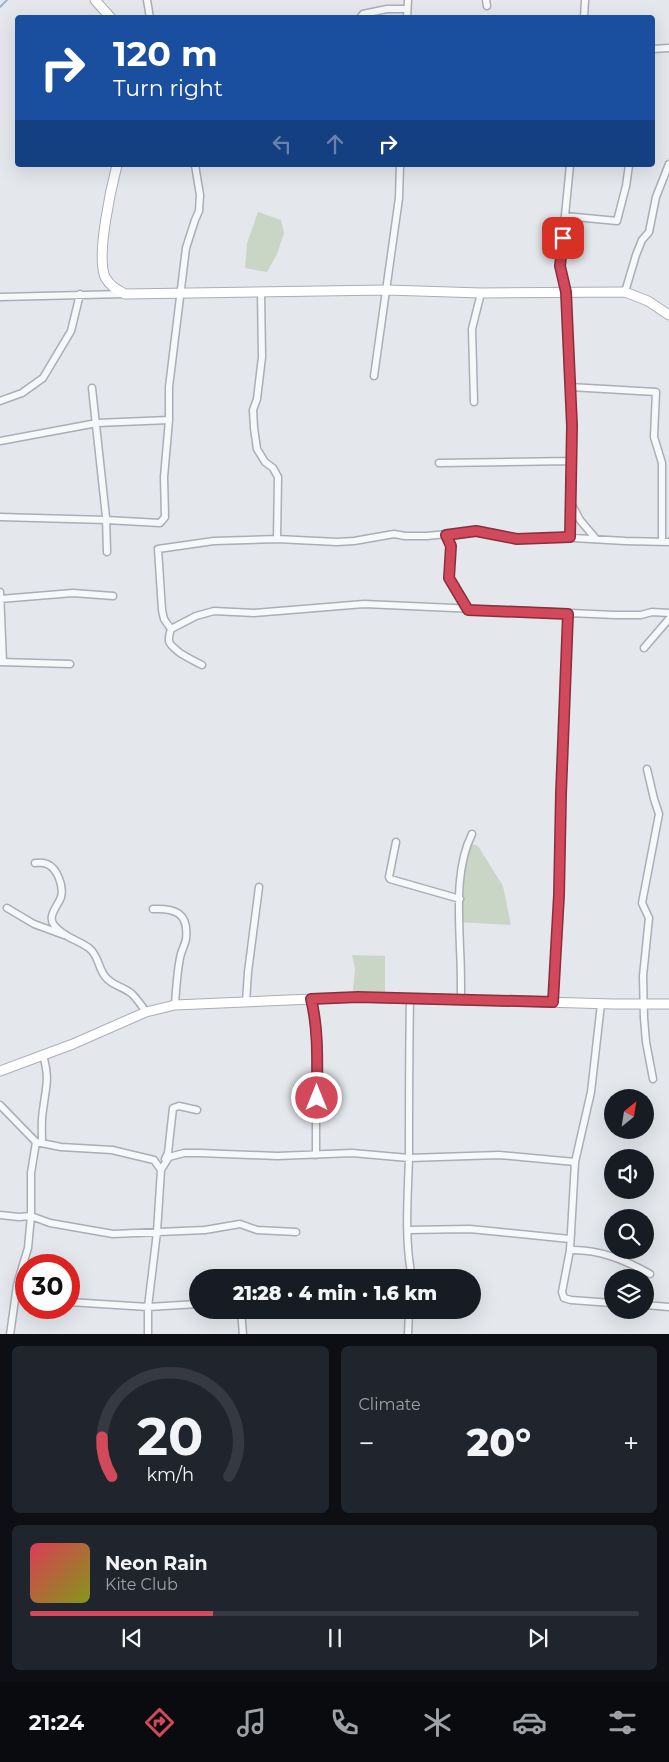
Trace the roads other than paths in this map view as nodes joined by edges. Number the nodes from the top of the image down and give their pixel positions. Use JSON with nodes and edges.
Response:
{"nodes":[{"id":1,"x":94,"y":0,"type":"edge"},
{"id":2,"x":147,"y":0,"type":"edge"},
{"id":3,"x":585,"y":0,"type":"edge"},
{"id":4,"x":409,"y":3,"type":"edge"},
{"id":5,"x":108,"y":15,"type":"edge"},
{"id":6,"x":150,"y":15,"type":"edge"},
{"id":7,"x":362,"y":15,"type":"edge"},
{"id":8,"x":584,"y":15,"type":"edge"},
{"id":9,"x":669,"y":48,"type":"edge"},
{"id":10,"x":655,"y":49,"type":"edge"},
{"id":11,"x":669,"y":164,"type":"edge"},
{"id":12,"x":117,"y":167,"type":"edge"},
{"id":13,"x":195,"y":167,"type":"edge"},
{"id":14,"x":400,"y":167,"type":"edge"},
{"id":15,"x":570,"y":167,"type":"edge"},
{"id":16,"x":629,"y":167,"type":"edge"},
{"id":17,"x":565,"y":216,"type":"junction"},
{"id":18,"x":386,"y":290,"type":"junction"},
{"id":19,"x":566,"y":292,"type":"junction"},
{"id":20,"x":625,"y":292,"type":"junction"},
{"id":21,"x":261,"y":293,"type":"junction"},
{"id":22,"x":481,"y":293,"type":"junction"},
{"id":23,"x":80,"y":294,"type":"junction"},
{"id":24,"x":125,"y":294,"type":"junction"},
{"id":25,"x":179,"y":294,"type":"junction"},
{"id":26,"x":0,"y":297,"type":"edge"},
{"id":27,"x":667,"y":310,"type":"edge"},
{"id":28,"x":374,"y":376,"type":"dead end"},
{"id":29,"x":570,"y":387,"type":"junction"},
{"id":30,"x":92,"y":388,"type":"dead end"},
{"id":31,"x":0,"y":401,"type":"edge"},
{"id":32,"x":474,"y":402,"type":"dead end"},
{"id":33,"x":169,"y":420,"type":"junction"},
{"id":34,"x":97,"y":423,"type":"junction"},
{"id":35,"x":0,"y":441,"type":"edge"},
{"id":36,"x":571,"y":461,"type":"junction"},
{"id":37,"x":439,"y":464,"type":"dead end"},
{"id":38,"x":571,"y":503,"type":"junction"},
{"id":39,"x":0,"y":517,"type":"edge"},
{"id":40,"x":106,"y":520,"type":"junction"},
{"id":41,"x":446,"y":535,"type":"junction"},
{"id":42,"x":570,"y":537,"type":"junction"},
{"id":43,"x":277,"y":539,"type":"junction"},
{"id":44,"x":596,"y":539,"type":"junction"},
{"id":45,"x":666,"y":541,"type":"edge"},
{"id":46,"x":107,"y":552,"type":"dead end"},
{"id":47,"x":113,"y":596,"type":"dead end"},
{"id":48,"x":0,"y":597,"type":"edge"},
{"id":49,"x":468,"y":610,"type":"junction"},
{"id":50,"x":669,"y":613,"type":"edge"},
{"id":51,"x":568,"y":614,"type":"junction"},
{"id":52,"x":669,"y":619,"type":"edge"},
{"id":53,"x":171,"y":629,"type":"junction"},
{"id":54,"x":644,"y":648,"type":"dead end"},
{"id":55,"x":2,"y":662,"type":"edge"},
{"id":56,"x":70,"y":664,"type":"dead end"},
{"id":57,"x":202,"y":665,"type":"dead end"},
{"id":58,"x":647,"y":769,"type":"dead end"},
{"id":59,"x":472,"y":834,"type":"dead end"},
{"id":60,"x":396,"y":842,"type":"dead end"},
{"id":61,"x":35,"y":863,"type":"dead end"},
{"id":62,"x":259,"y":887,"type":"dead end"},
{"id":63,"x":460,"y":899,"type":"junction"},
{"id":64,"x":7,"y":908,"type":"dead end"},
{"id":65,"x":152,"y":909,"type":"dead end"},
{"id":66,"x":65,"y":935,"type":"junction"},
{"id":67,"x":311,"y":999,"type":"junction"},
{"id":68,"x":410,"y":999,"type":"junction"},
{"id":69,"x":461,"y":999,"type":"junction"},
{"id":70,"x":246,"y":1002,"type":"junction"},
{"id":71,"x":553,"y":1002,"type":"junction"},
{"id":72,"x":175,"y":1004,"type":"junction"},
{"id":73,"x":601,"y":1004,"type":"junction"},
{"id":74,"x":643,"y":1004,"type":"junction"},
{"id":75,"x":669,"y":1004,"type":"edge"},
{"id":76,"x":146,"y":1012,"type":"junction"},
{"id":77,"x":43,"y":1055,"type":"junction"},
{"id":78,"x":0,"y":1071,"type":"edge"},
{"id":79,"x":653,"y":1079,"type":"dead end"},
{"id":80,"x":0,"y":1105,"type":"edge"},
{"id":81,"x":197,"y":1110,"type":"dead end"},
{"id":82,"x":39,"y":1142,"type":"junction"},
{"id":83,"x":316,"y":1155,"type":"junction"},
{"id":84,"x":409,"y":1158,"type":"junction"},
{"id":85,"x":575,"y":1162,"type":"junction"},
{"id":86,"x":161,"y":1170,"type":"junction"},
{"id":87,"x":0,"y":1215,"type":"edge"},
{"id":88,"x":31,"y":1216,"type":"junction"},
{"id":89,"x":408,"y":1230,"type":"junction"},
{"id":90,"x":157,"y":1232,"type":"junction"},
{"id":91,"x":296,"y":1232,"type":"dead end"},
{"id":92,"x":570,"y":1239,"type":"junction"},
{"id":93,"x":570,"y":1250,"type":"junction"},
{"id":94,"x":26,"y":1254,"type":"edge"},
{"id":95,"x":410,"y":1269,"type":"edge"},
{"id":96,"x":640,"y":1269,"type":"edge"},
{"id":97,"x":15,"y":1301,"type":"edge"},
{"id":98,"x":604,"y":1302,"type":"edge"},
{"id":99,"x":80,"y":1303,"type":"edge"},
{"id":100,"x":189,"y":1305,"type":"edge"},
{"id":101,"x":654,"y":1306,"type":"edge"},
{"id":102,"x":148,"y":1307,"type":"junction"},
{"id":103,"x":669,"y":1307,"type":"edge"},
{"id":104,"x":241,"y":1319,"type":"edge"},
{"id":105,"x":409,"y":1319,"type":"edge"},
{"id":106,"x":10,"y":1334,"type":"edge"},
{"id":107,"x":148,"y":1334,"type":"edge"},
{"id":108,"x":242,"y":1334,"type":"edge"},
{"id":109,"x":408,"y":1334,"type":"edge"}],
"edges":[{"from":1,"to":5,"type":"main road"},
{"from":2,"to":6,"type":"street"},
{"from":3,"to":8,"type":"street"},
{"from":4,"to":7,"type":"street"},
{"from":9,"to":10,"type":"street"},
{"from":11,"to":20,"type":"street"},
{"from":12,"to":24,"type":"main road"},
{"from":13,"to":25,"type":"street"},
{"from":14,"to":18,"type":"street"},
{"from":15,"to":17,"type":"street"},
{"from":16,"to":17,"type":"street"},
{"from":17,"to":19,"type":"street"},
{"from":18,"to":21,"type":"main road"},
{"from":18,"to":22,"type":"main road"},
{"from":18,"to":28,"type":"street"},
{"from":19,"to":20,"type":"main road"},
{"from":19,"to":22,"type":"main road"},
{"from":19,"to":29,"type":"street"},
{"from":20,"to":27,"type":"main road"},
{"from":21,"to":25,"type":"main road"},
{"from":21,"to":43,"type":"street"},
{"from":22,"to":32,"type":"street"},
{"from":23,"to":24,"type":"street"},
{"from":23,"to":26,"type":"street"},
{"from":23,"to":31,"type":"street"},
{"from":24,"to":25,"type":"main road"},
{"from":25,"to":33,"type":"street"},
{"from":29,"to":36,"type":"street"},
{"from":29,"to":45,"type":"street"},
{"from":30,"to":34,"type":"street"},
{"from":33,"to":34,"type":"street"},
{"from":33,"to":40,"type":"street"},
{"from":34,"to":35,"type":"street"},
{"from":34,"to":40,"type":"street"},
{"from":36,"to":37,"type":"street"},
{"from":36,"to":38,"type":"street"},
{"from":38,"to":42,"type":"street"},
{"from":38,"to":44,"type":"street"},
{"from":39,"to":40,"type":"street"},
{"from":40,"to":46,"type":"street"},
{"from":41,"to":42,"type":"street"},
{"from":41,"to":43,"type":"street"},
{"from":41,"to":49,"type":"street"},
{"from":42,"to":44,"type":"street"},
{"from":43,"to":53,"type":"street"},
{"from":44,"to":45,"type":"street"},
{"from":47,"to":48,"type":"street"},
{"from":48,"to":55,"type":"street"},
{"from":49,"to":51,"type":"street"},
{"from":49,"to":53,"type":"street"},
{"from":50,"to":51,"type":"street"},
{"from":51,"to":71,"type":"street"},
{"from":52,"to":54,"type":"street"},
{"from":53,"to":57,"type":"street"},
{"from":55,"to":56,"type":"street"},
{"from":58,"to":74,"type":"street"},
{"from":59,"to":63,"type":"street"},
{"from":60,"to":63,"type":"street"},
{"from":61,"to":66,"type":"street"},
{"from":62,"to":70,"type":"street"},
{"from":63,"to":69,"type":"street"},
{"from":64,"to":66,"type":"street"},
{"from":65,"to":72,"type":"street"},
{"from":66,"to":76,"type":"street"},
{"from":67,"to":68,"type":"main road"},
{"from":67,"to":70,"type":"main road"},
{"from":67,"to":83,"type":"street"},
{"from":68,"to":69,"type":"main road"},
{"from":68,"to":84,"type":"street"},
{"from":69,"to":71,"type":"main road"},
{"from":70,"to":72,"type":"main road"},
{"from":71,"to":73,"type":"main road"},
{"from":72,"to":76,"type":"main road"},
{"from":73,"to":74,"type":"main road"},
{"from":73,"to":85,"type":"street"},
{"from":74,"to":75,"type":"main road"},
{"from":74,"to":79,"type":"street"},
{"from":76,"to":77,"type":"main road"},
{"from":77,"to":78,"type":"main road"},
{"from":77,"to":82,"type":"street"},
{"from":80,"to":82,"type":"street"},
{"from":81,"to":86,"type":"street"},
{"from":82,"to":86,"type":"street"},
{"from":82,"to":88,"type":"street"},
{"from":83,"to":84,"type":"street"},
{"from":83,"to":86,"type":"street"},
{"from":84,"to":85,"type":"street"},
{"from":84,"to":89,"type":"street"},
{"from":85,"to":92,"type":"street"},
{"from":86,"to":90,"type":"street"},
{"from":87,"to":88,"type":"street"},
{"from":88,"to":90,"type":"street"},
{"from":88,"to":94,"type":"street"},
{"from":89,"to":92,"type":"street"},
{"from":89,"to":95,"type":"street"},
{"from":90,"to":91,"type":"street"},
{"from":90,"to":102,"type":"street"},
{"from":92,"to":93,"type":"street"},
{"from":93,"to":96,"type":"street"},
{"from":93,"to":98,"type":"street"},
{"from":97,"to":106,"type":"street"},
{"from":99,"to":102,"type":"street"},
{"from":100,"to":102,"type":"street"},
{"from":101,"to":103,"type":"street"},
{"from":102,"to":107,"type":"street"},
{"from":104,"to":108,"type":"street"},
{"from":105,"to":109,"type":"street"}]}
